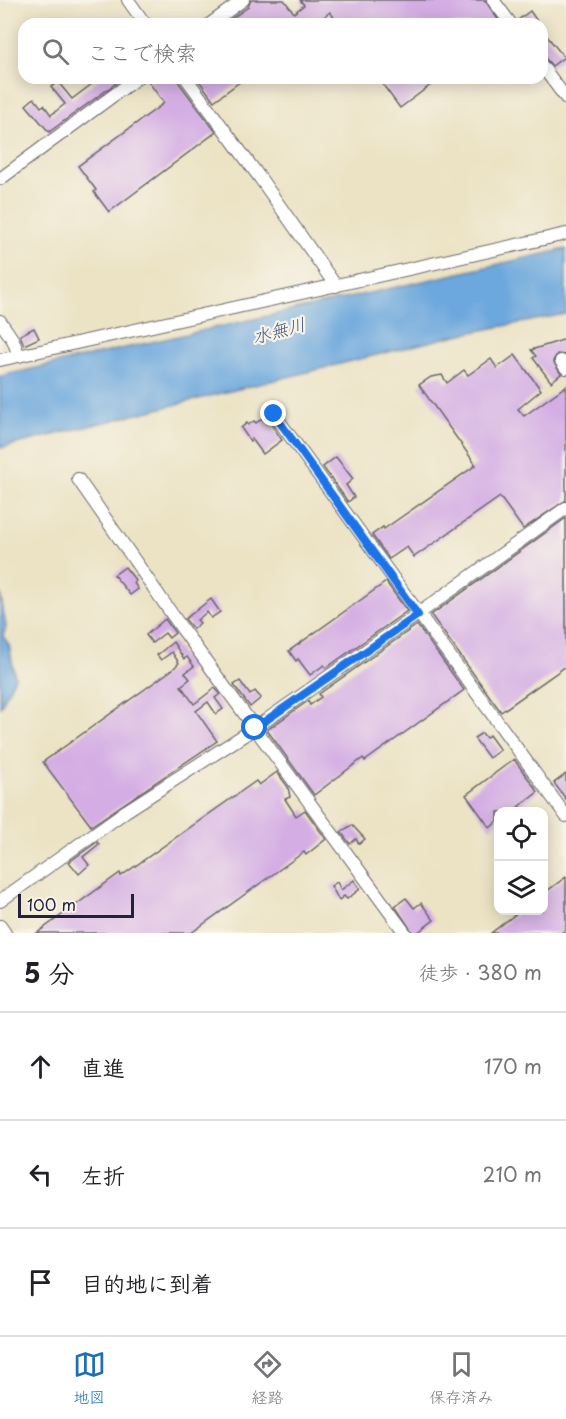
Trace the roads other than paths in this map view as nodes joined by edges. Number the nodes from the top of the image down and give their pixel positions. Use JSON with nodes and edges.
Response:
{"nodes":[{"id":1,"x":128,"y":0,"type":"edge"},
{"id":2,"x":243,"y":0,"type":"edge"},
{"id":3,"x":493,"y":0,"type":"edge"},
{"id":4,"x":142,"y":18,"type":"edge"},
{"id":5,"x":218,"y":18,"type":"edge"},
{"id":6,"x":506,"y":18,"type":"edge"},
{"id":7,"x":548,"y":74,"type":"edge"},
{"id":8,"x":129,"y":84,"type":"edge"},
{"id":9,"x":190,"y":84,"type":"edge"},
{"id":10,"x":566,"y":99,"type":"edge"},
{"id":11,"x":0,"y":179,"type":"edge"},
{"id":12,"x":566,"y":234,"type":"edge"},
{"id":13,"x":336,"y":286,"type":"junction"},
{"id":14,"x":0,"y":321,"type":"edge"},
{"id":15,"x":19,"y":356,"type":"junction"},
{"id":16,"x":0,"y":360,"type":"edge"},
{"id":17,"x":274,"y":414,"type":"dead end"},
{"id":18,"x":78,"y":478,"type":"dead end"},
{"id":19,"x":566,"y":508,"type":"edge"},
{"id":20,"x":418,"y":615,"type":"junction"},
{"id":21,"x":255,"y":728,"type":"junction"},
{"id":22,"x":566,"y":816,"type":"edge"},
{"id":23,"x":0,"y":901,"type":"edge"},
{"id":24,"x":0,"y":926,"type":"edge"},
{"id":25,"x":5,"y":933,"type":"edge"},
{"id":26,"x":405,"y":933,"type":"edge"}],
"edges":[{"from":1,"to":4,"type":"street"},
{"from":2,"to":5,"type":"street"},
{"from":3,"to":6,"type":"street"},
{"from":7,"to":10,"type":"street"},
{"from":8,"to":11,"type":"street"},
{"from":9,"to":13,"type":"street"},
{"from":12,"to":13,"type":"street"},
{"from":13,"to":15,"type":"street"},
{"from":14,"to":15,"type":"street"},
{"from":15,"to":16,"type":"street"},
{"from":17,"to":20,"type":"street"},
{"from":18,"to":21,"type":"street"},
{"from":19,"to":20,"type":"street"},
{"from":20,"to":21,"type":"street"},
{"from":20,"to":22,"type":"street"},
{"from":21,"to":23,"type":"street"},
{"from":21,"to":26,"type":"street"},
{"from":24,"to":25,"type":"street"}]}
